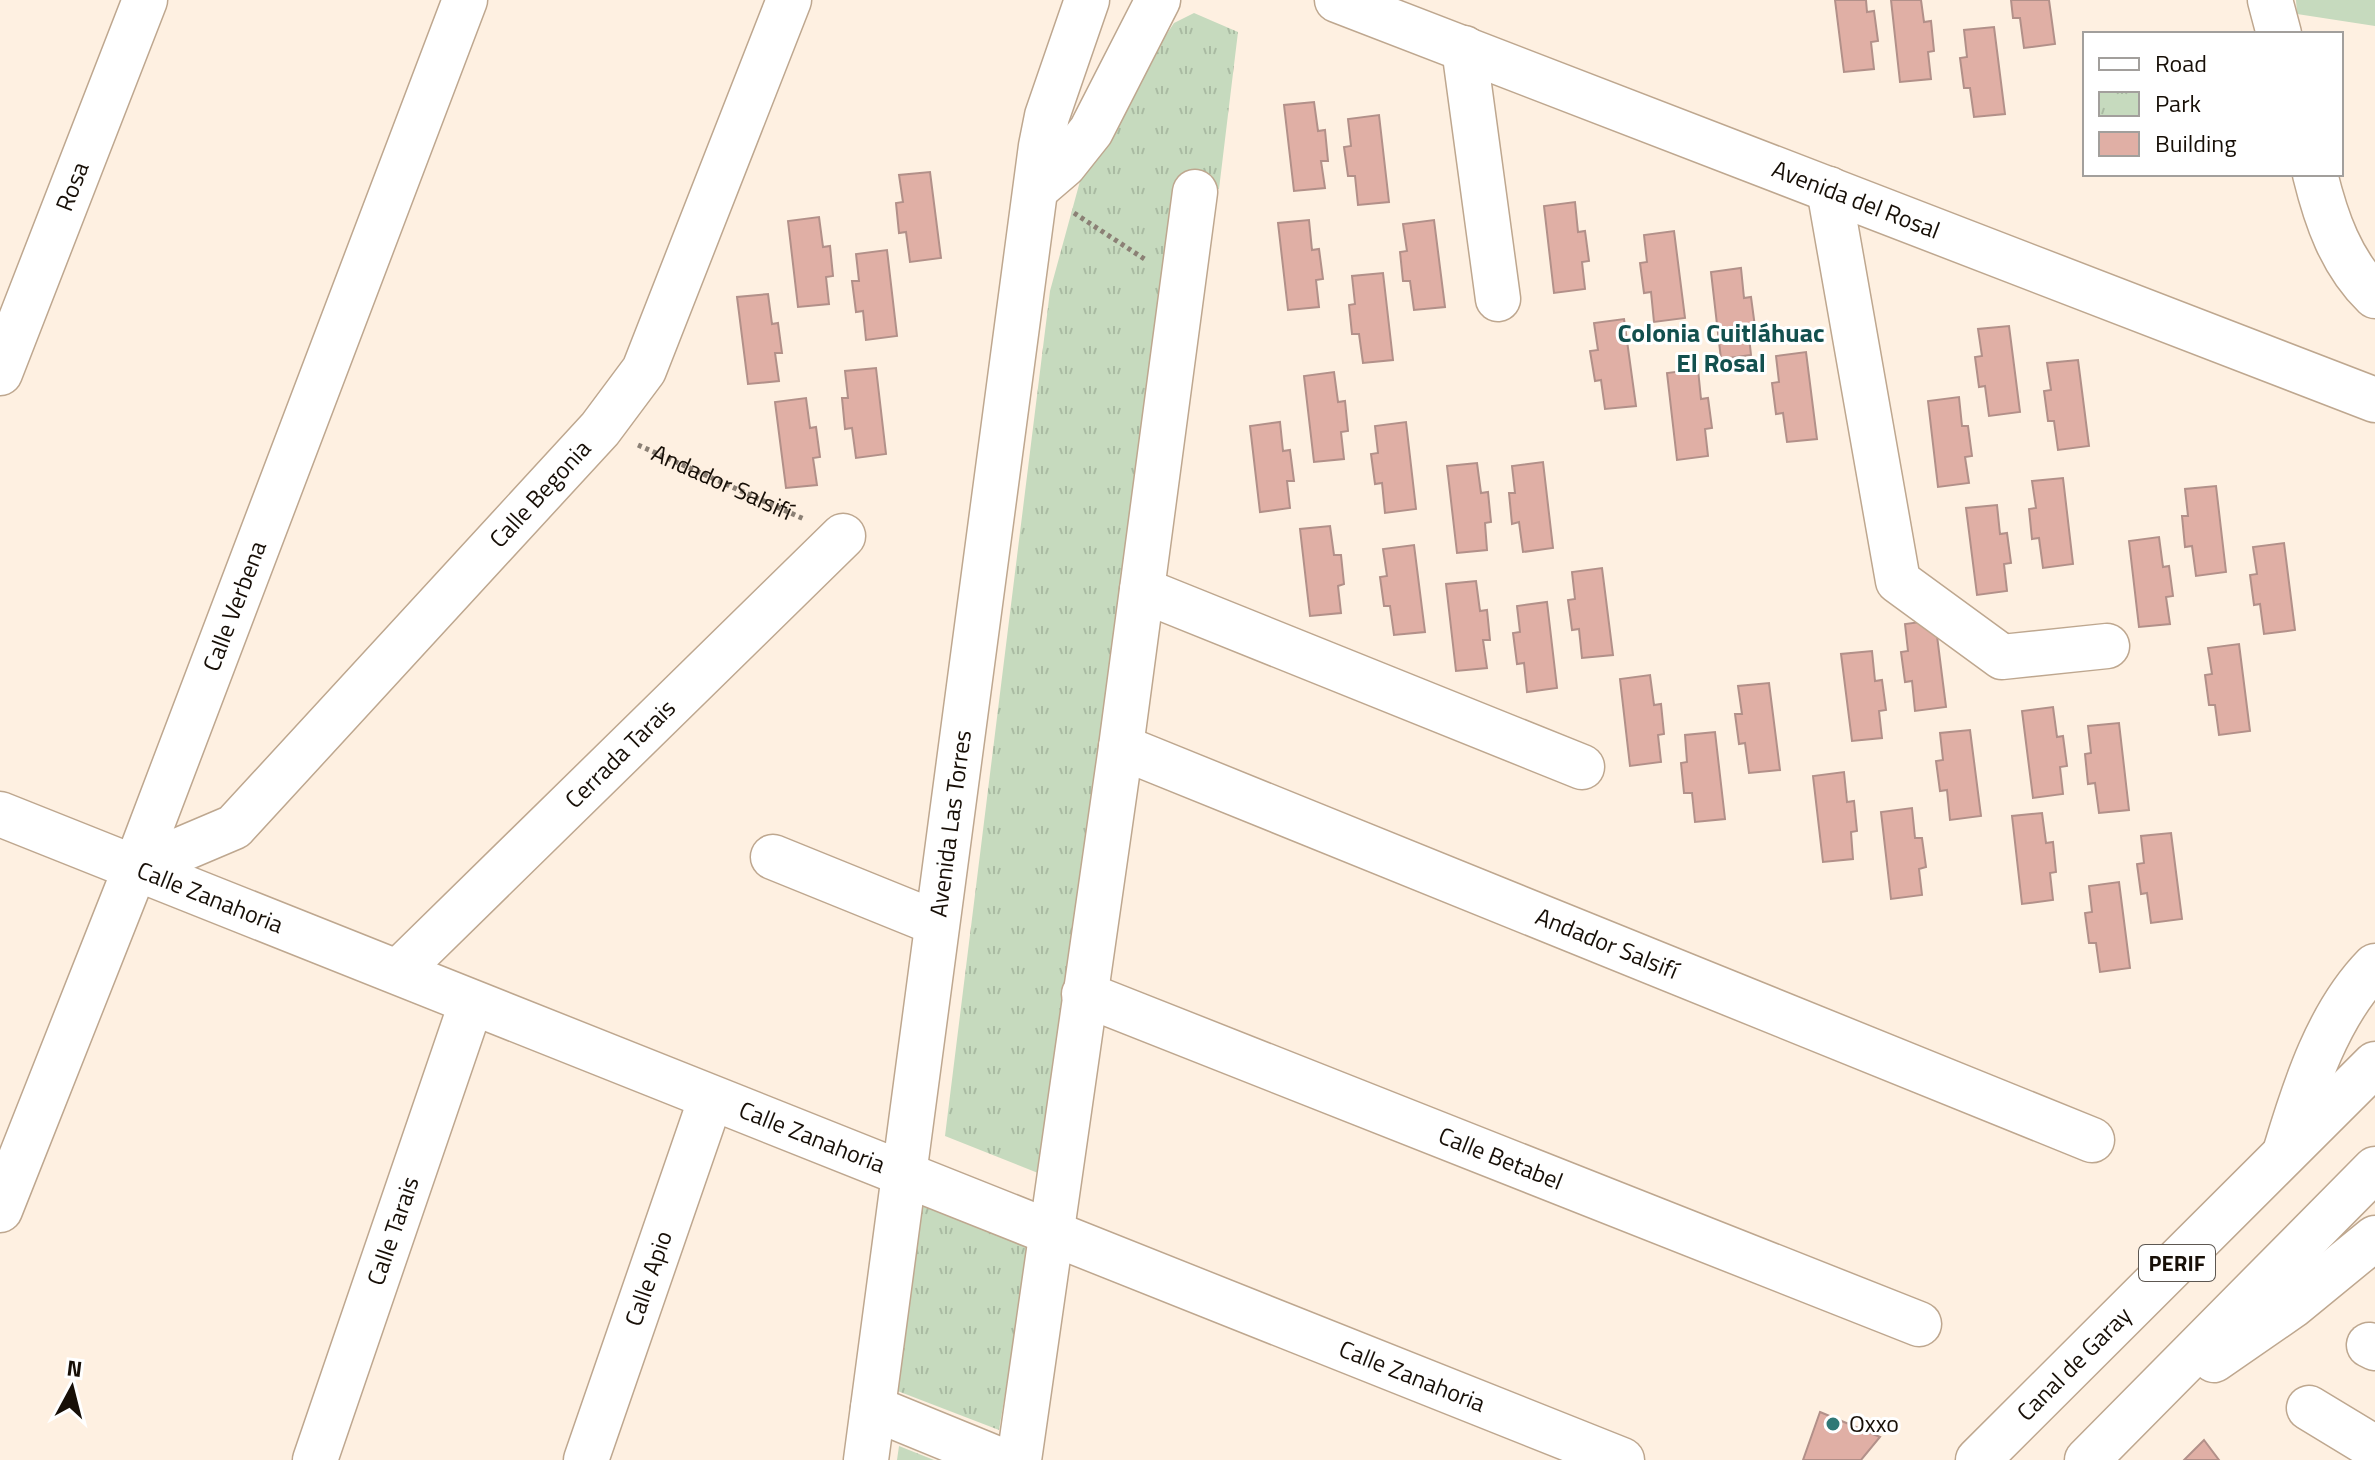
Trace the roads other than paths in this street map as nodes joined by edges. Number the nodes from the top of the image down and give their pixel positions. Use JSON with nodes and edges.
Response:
{"nodes":[{"id":1,"x":145,"y":0,"type":"edge"},
{"id":2,"x":465,"y":0,"type":"edge"},
{"id":3,"x":789,"y":0,"type":"edge"},
{"id":4,"x":1087,"y":0,"type":"edge"},
{"id":5,"x":1158,"y":0,"type":"edge"},
{"id":6,"x":1337,"y":0,"type":"edge"},
{"id":7,"x":2270,"y":0,"type":"edge"},
{"id":8,"x":2278,"y":32,"type":"edge"},
{"id":9,"x":1464,"y":48,"type":"junction"},
{"id":10,"x":2316,"y":176,"type":"edge"},
{"id":11,"x":1036,"y":189,"type":"junction"},
{"id":12,"x":1829,"y":189,"type":"junction"},
{"id":13,"x":1195,"y":192,"type":"dead end"},
{"id":14,"x":2375,"y":296,"type":"edge"},
{"id":15,"x":1498,"y":299,"type":"dead end"},
{"id":16,"x":0,"y":373,"type":"edge"},
{"id":17,"x":2375,"y":400,"type":"edge"},
{"id":18,"x":843,"y":536,"type":"road end"},
{"id":19,"x":1142,"y":590,"type":"junction"},
{"id":20,"x":2107,"y":646,"type":"dead end"},
{"id":21,"x":1121,"y":747,"type":"junction"},
{"id":22,"x":1582,"y":767,"type":"dead end"},
{"id":23,"x":0,"y":814,"type":"edge"},
{"id":24,"x":773,"y":857,"type":"dead end"},
{"id":25,"x":135,"y":869,"type":"junction"},
{"id":26,"x":936,"y":923,"type":"junction"},
{"id":27,"x":2375,"y":966,"type":"edge"},
{"id":28,"x":399,"y":971,"type":"junction"},
{"id":29,"x":1084,"y":994,"type":"junction"},
{"id":30,"x":471,"y":1004,"type":"junction"},
{"id":31,"x":2375,"y":1064,"type":"edge"},
{"id":32,"x":711,"y":1098,"type":"junction"},
{"id":33,"x":2092,"y":1140,"type":"dead end"},
{"id":34,"x":2283,"y":1157,"type":"junction"},
{"id":35,"x":2375,"y":1169,"type":"edge"},
{"id":36,"x":904,"y":1175,"type":"junction"},
{"id":37,"x":0,"y":1210,"type":"edge"},
{"id":38,"x":1052,"y":1231,"type":"junction"},
{"id":39,"x":2375,"y":1238,"type":"edge"},
{"id":40,"x":1919,"y":1324,"type":"dead end"},
{"id":41,"x":2167,"y":1379,"type":"junction"},
{"id":42,"x":873,"y":1408,"type":"junction"},
{"id":43,"x":2309,"y":1408,"type":"dead end"},
{"id":44,"x":2375,"y":1448,"type":"edge"},
{"id":45,"x":315,"y":1460,"type":"edge"},
{"id":46,"x":586,"y":1460,"type":"edge"},
{"id":47,"x":866,"y":1460,"type":"edge"},
{"id":48,"x":1000,"y":1460,"type":"edge"},
{"id":49,"x":1019,"y":1460,"type":"edge"},
{"id":50,"x":1622,"y":1460,"type":"edge"},
{"id":51,"x":1978,"y":1460,"type":"edge"},
{"id":52,"x":2087,"y":1460,"type":"edge"}],
"edges":[{"from":1,"to":16,"type":"street","name":"Rosa"},
{"from":2,"to":25,"type":"street","name":"Calle Verbena"},
{"from":3,"to":25,"type":"street","name":"Calle Begonia"},
{"from":4,"to":11,"type":"street","name":"Avenida Las Torres"},
{"from":5,"to":11,"type":"street"},
{"from":6,"to":9,"type":"street","name":"Avenida del Rosal"},
{"from":7,"to":8,"type":"street"},
{"from":9,"to":12,"type":"street","name":"Avenida del Rosal"},
{"from":9,"to":15,"type":"street"},
{"from":10,"to":14,"type":"street"},
{"from":11,"to":26,"type":"street","name":"Avenida Las Torres"},
{"from":12,"to":17,"type":"street","name":"Avenida del Rosal"},
{"from":12,"to":20,"type":"street"},
{"from":13,"to":19,"type":"street"},
{"from":18,"to":28,"type":"street","name":"Cerrada Tarais"},
{"from":19,"to":21,"type":"street"},
{"from":19,"to":22,"type":"street"},
{"from":21,"to":29,"type":"street"},
{"from":21,"to":33,"type":"street","name":"Andador Salsifí"},
{"from":23,"to":25,"type":"street","name":"Calle Zanahoria"},
{"from":24,"to":26,"type":"street"},
{"from":25,"to":28,"type":"street","name":"Calle Zanahoria"},
{"from":25,"to":37,"type":"street","name":"Calle Verbena"},
{"from":26,"to":36,"type":"street","name":"Avenida Las Torres"},
{"from":27,"to":34,"type":"street"},
{"from":28,"to":30,"type":"street","name":"Calle Zanahoria"},
{"from":29,"to":38,"type":"street"},
{"from":29,"to":40,"type":"street","name":"Calle Betabel"},
{"from":30,"to":32,"type":"street","name":"Calle Zanahoria"},
{"from":30,"to":45,"type":"street","name":"Calle Tarais"},
{"from":31,"to":34,"type":"street","name":"Canal de Garay","number":"PERIF"},
{"from":32,"to":36,"type":"street","name":"Calle Zanahoria"},
{"from":32,"to":46,"type":"street","name":"Calle Apio"},
{"from":34,"to":51,"type":"street","name":"Canal de Garay","number":"PERIF"},
{"from":35,"to":41,"type":"street","number":"PERIF"},
{"from":36,"to":38,"type":"street","name":"Calle Zanahoria"},
{"from":36,"to":42,"type":"street","name":"Avenida Las Torres"},
{"from":38,"to":49,"type":"street"},
{"from":38,"to":50,"type":"street","name":"Calle Zanahoria"},
{"from":39,"to":41,"type":"street"},
{"from":41,"to":52,"type":"street","number":"PERIF"},
{"from":42,"to":47,"type":"street","name":"Avenida Las Torres"},
{"from":42,"to":48,"type":"street"},
{"from":43,"to":44,"type":"street"}]}
